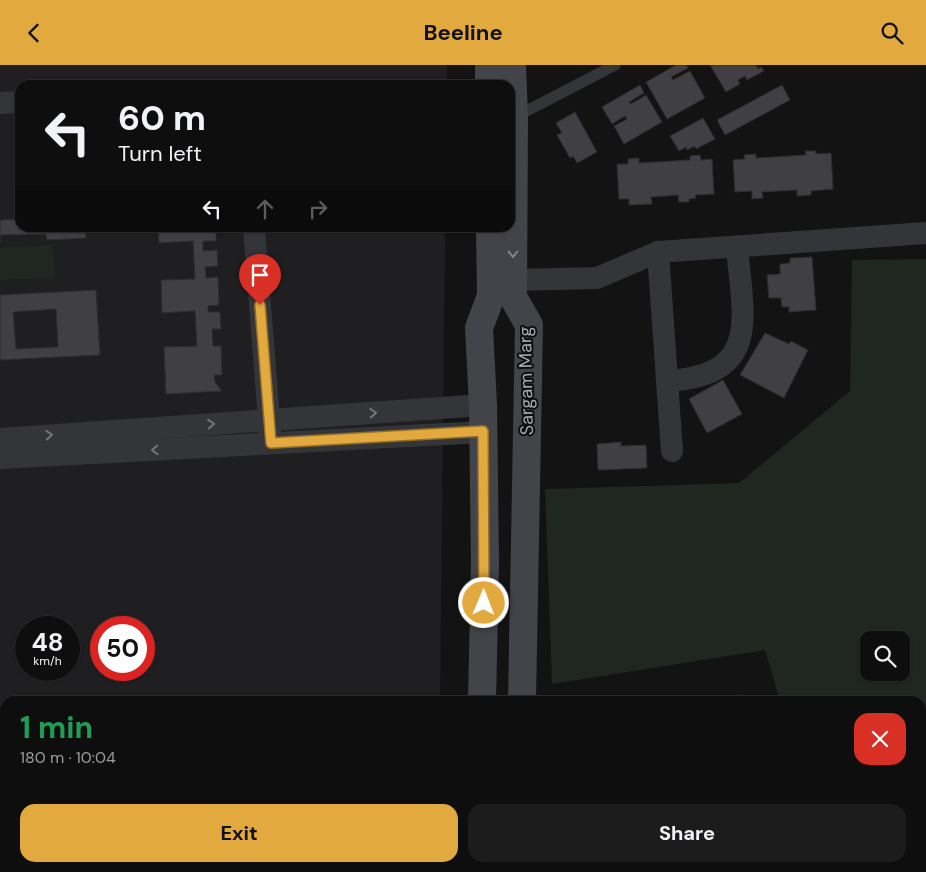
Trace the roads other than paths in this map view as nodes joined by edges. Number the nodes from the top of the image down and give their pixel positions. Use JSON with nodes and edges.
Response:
{"nodes":[{"id":1,"x":489,"y":65,"type":"edge"},
{"id":2,"x":512,"y":65,"type":"edge"},
{"id":3,"x":615,"y":65,"type":"edge"},
{"id":4,"x":489,"y":80,"type":"edge"},
{"id":5,"x":513,"y":80,"type":"edge"},
{"id":6,"x":15,"y":102,"type":"edge"},
{"id":7,"x":0,"y":103,"type":"edge"},
{"id":8,"x":515,"y":117,"type":"edge"},
{"id":9,"x":254,"y":232,"type":"edge"},
{"id":10,"x":491,"y":232,"type":"edge"},
{"id":11,"x":508,"y":232,"type":"edge"},
{"id":12,"x":926,"y":233,"type":"edge"},
{"id":13,"x":737,"y":247,"type":"junction"},
{"id":14,"x":658,"y":252,"type":"junction"},
{"id":15,"x":505,"y":291,"type":"junction"},
{"id":16,"x":667,"y":381,"type":"junction"},
{"id":17,"x":497,"y":399,"type":"junction"},
{"id":18,"x":270,"y":420,"type":"junction"},
{"id":19,"x":483,"y":431,"type":"junction"},
{"id":20,"x":0,"y":439,"type":"edge"},
{"id":21,"x":271,"y":443,"type":"junction"},
{"id":22,"x":672,"y":451,"type":"dead end"},
{"id":23,"x":0,"y":459,"type":"edge"},
{"id":24,"x":482,"y":696,"type":"edge"},
{"id":25,"x":496,"y":696,"type":"edge"},
{"id":26,"x":514,"y":696,"type":"edge"},
{"id":27,"x":522,"y":696,"type":"edge"}],
"edges":[{"from":1,"to":4,"type":"main road"},
{"from":2,"to":5,"type":"main road","name":"Sargam Marg"},
{"from":3,"to":8,"type":"lane"},
{"from":6,"to":7,"type":"street"},
{"from":9,"to":18,"type":"street"},
{"from":10,"to":15,"type":"main road","name":"Sargam Marg"},
{"from":11,"to":15,"type":"main road","name":"Sargam Marg","one_way":true},
{"from":12,"to":13,"type":"street"},
{"from":13,"to":14,"type":"street"},
{"from":13,"to":16,"type":"street"},
{"from":14,"to":15,"type":"street"},
{"from":14,"to":16,"type":"street"},
{"from":15,"to":17,"type":"main road","name":"Sargam Marg"},
{"from":15,"to":27,"type":"main road","name":"Sargam Marg"},
{"from":16,"to":22,"type":"street"},
{"from":18,"to":17,"type":"street","one_way":true},
{"from":17,"to":19,"type":"main road","name":"Sargam Marg"},
{"from":17,"to":25,"type":"main road"},
{"from":17,"to":26,"type":"main road"},
{"from":20,"to":18,"type":"street","one_way":true},
{"from":18,"to":21,"type":"street"},
{"from":19,"to":21,"type":"street"},
{"from":19,"to":24,"type":"main road","name":"Sargam Marg"},
{"from":21,"to":23,"type":"street","one_way":true}]}
